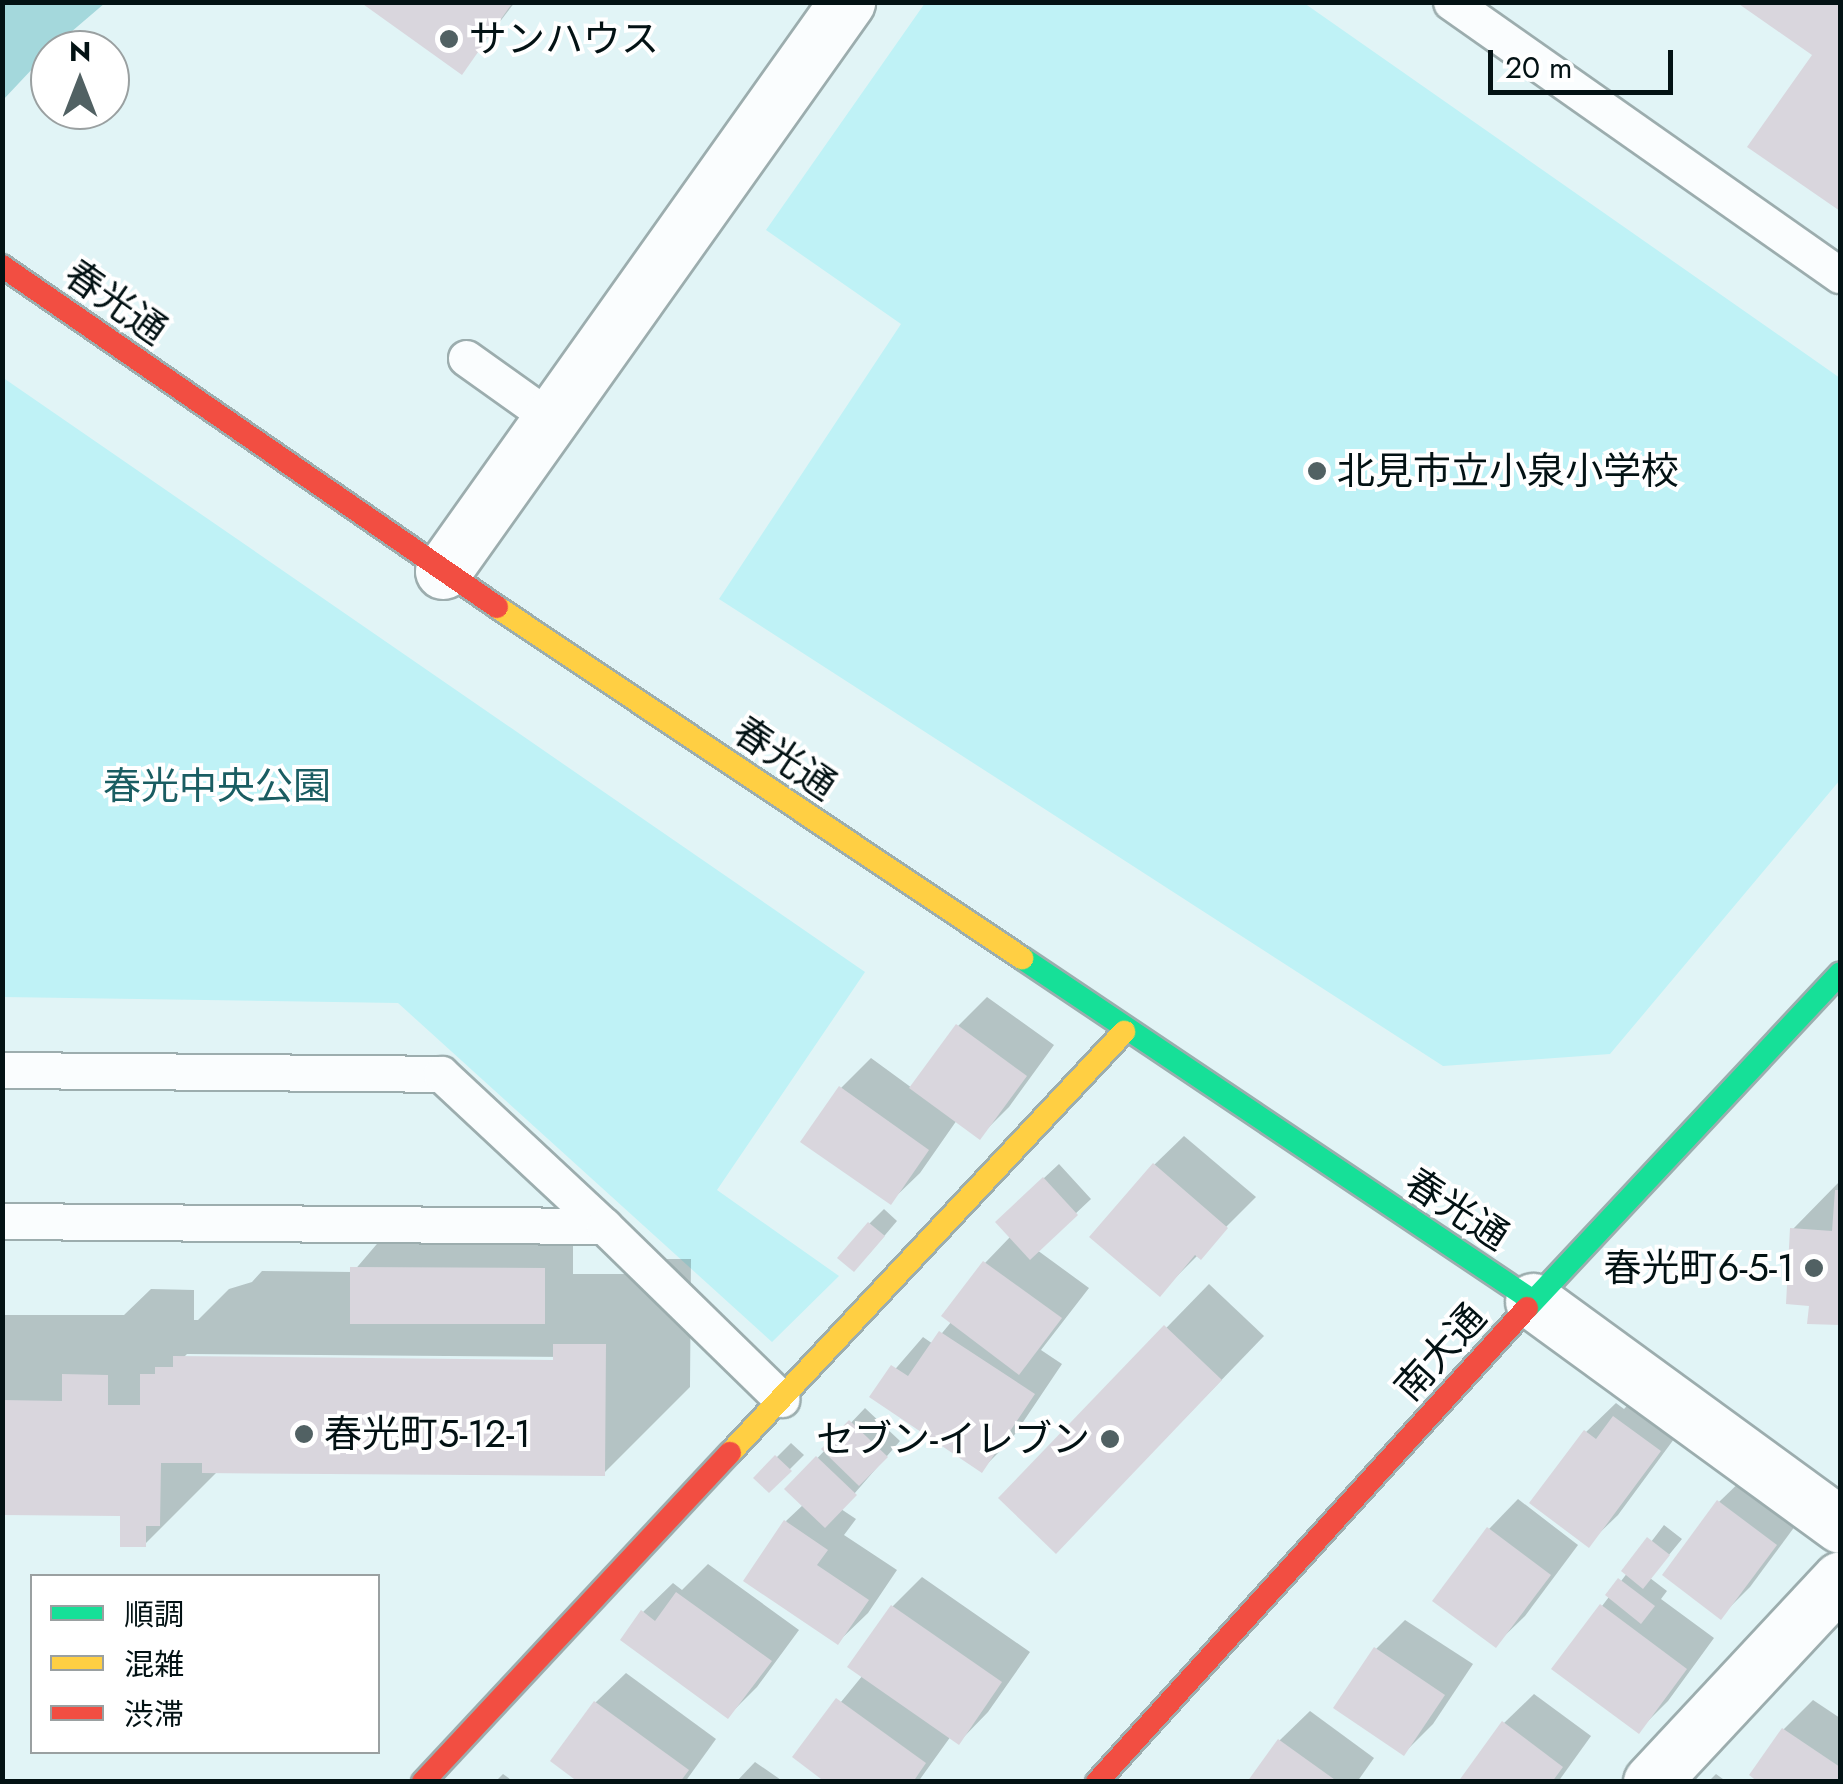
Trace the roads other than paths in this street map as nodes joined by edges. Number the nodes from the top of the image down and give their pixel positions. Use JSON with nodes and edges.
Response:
{"nodes":[{"id":1,"x":847,"y":2,"type":"edge"},
{"id":2,"x":1450,"y":2,"type":"edge"},
{"id":3,"x":2,"y":266,"type":"edge"},
{"id":4,"x":1840,"y":274,"type":"edge"},
{"id":5,"x":466,"y":358,"type":"dead end"},
{"id":6,"x":550,"y":418,"type":"junction"},
{"id":7,"x":442,"y":571,"type":"junction"},
{"id":8,"x":1834,"y":995,"type":"edge"},
{"id":9,"x":1124,"y":1032,"type":"junction"},
{"id":10,"x":2,"y":1070,"type":"edge"},
{"id":11,"x":2,"y":1221,"type":"edge"},
{"id":12,"x":604,"y":1226,"type":"junction"},
{"id":13,"x":1533,"y":1301,"type":"junction"},
{"id":14,"x":781,"y":1398,"type":"junction"},
{"id":15,"x":1840,"y":1525,"type":"edge"},
{"id":16,"x":1840,"y":1579,"type":"edge"},
{"id":17,"x":423,"y":1782,"type":"edge"},
{"id":18,"x":1097,"y":1782,"type":"edge"},
{"id":19,"x":1651,"y":1782,"type":"edge"}],
"edges":[{"from":1,"to":6,"type":"street"},
{"from":2,"to":4,"type":"lane"},
{"from":3,"to":7,"type":"street","name":"春光通"},
{"from":5,"to":6,"type":"lane"},
{"from":6,"to":7,"type":"street"},
{"from":7,"to":9,"type":"street","name":"春光通"},
{"from":8,"to":13,"type":"street","name":"南大通"},
{"from":9,"to":13,"type":"street","name":"春光通"},
{"from":9,"to":14,"type":"street"},
{"from":10,"to":12,"type":"lane"},
{"from":11,"to":12,"type":"lane"},
{"from":12,"to":14,"type":"lane"},
{"from":13,"to":15,"type":"street"},
{"from":13,"to":18,"type":"street","name":"南大通"},
{"from":14,"to":17,"type":"street"},
{"from":16,"to":19,"type":"street"}]}
